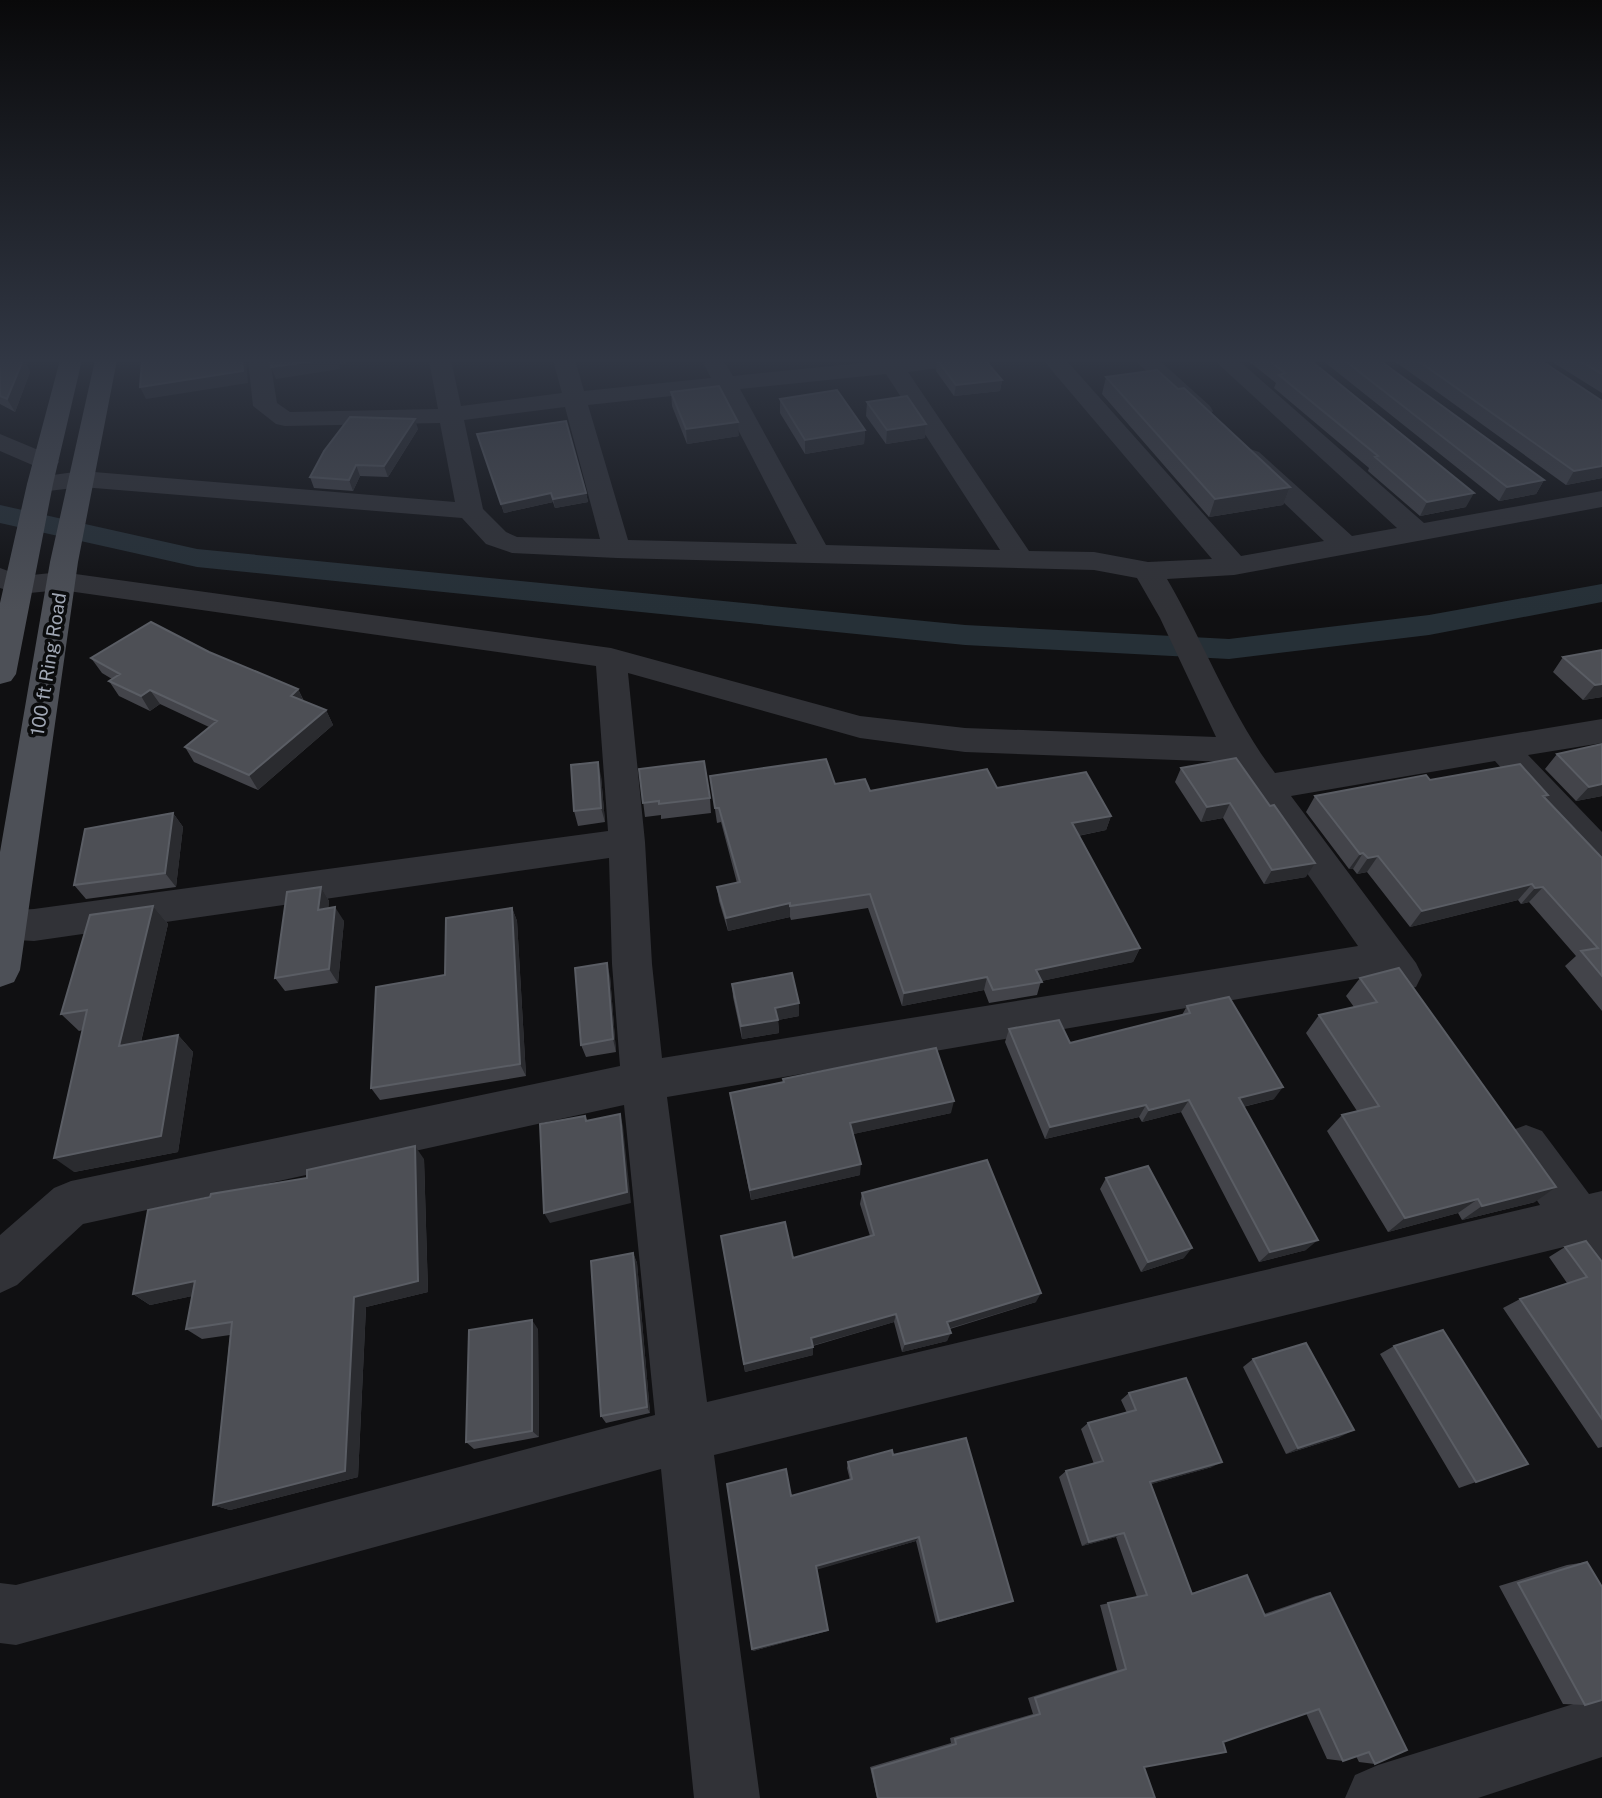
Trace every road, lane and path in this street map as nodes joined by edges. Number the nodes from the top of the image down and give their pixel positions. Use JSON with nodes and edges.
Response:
{"nodes":[{"id":1,"x":3,"y":444,"type":"edge"},
{"id":2,"x":50,"y":444,"type":"edge"},
{"id":3,"x":89,"y":444,"type":"edge"},
{"id":4,"x":457,"y":444,"type":"edge"},
{"id":5,"x":587,"y":444,"type":"edge"},
{"id":6,"x":757,"y":444,"type":"edge"},
{"id":7,"x":944,"y":444,"type":"edge"},
{"id":8,"x":1127,"y":444,"type":"edge"},
{"id":9,"x":1237,"y":444,"type":"edge"},
{"id":10,"x":1319,"y":444,"type":"edge"},
{"id":11,"x":43,"y":473,"type":"junction"},
{"id":12,"x":81,"y":486,"type":"junction"},
{"id":13,"x":1602,"y":499,"type":"edge"},
{"id":14,"x":470,"y":511,"type":"junction"},
{"id":15,"x":1420,"y":534,"type":"junction"},
{"id":16,"x":1347,"y":547,"type":"junction"},
{"id":17,"x":617,"y":550,"type":"junction"},
{"id":18,"x":816,"y":553,"type":"junction"},
{"id":19,"x":1021,"y":560,"type":"junction"},
{"id":20,"x":1234,"y":566,"type":"junction"},
{"id":21,"x":1148,"y":571,"type":"junction"},
{"id":22,"x":34,"y":574,"type":"edge"},
{"id":23,"x":611,"y":658,"type":"junction"},
{"id":24,"x":0,"y":671,"type":"edge"},
{"id":25,"x":1602,"y":731,"type":"edge"},
{"id":26,"x":1502,"y":748,"type":"junction"},
{"id":27,"x":1239,"y":750,"type":"junction"},
{"id":28,"x":1268,"y":787,"type":"junction"},
{"id":29,"x":627,"y":842,"type":"junction"},
{"id":30,"x":1602,"y":856,"type":"edge"},
{"id":31,"x":6,"y":925,"type":"junction"},
{"id":32,"x":1390,"y":957,"type":"junction"},
{"id":33,"x":0,"y":970,"type":"edge"},
{"id":34,"x":1421,"y":1001,"type":"edge"},
{"id":35,"x":643,"y":1081,"type":"junction"},
{"id":36,"x":1508,"y":1121,"type":"edge"},
{"id":37,"x":1594,"y":1228,"type":"edge"},
{"id":38,"x":0,"y":1268,"type":"edge"},
{"id":39,"x":684,"y":1435,"type":"junction"},
{"id":40,"x":0,"y":1614,"type":"edge"},
{"id":41,"x":1602,"y":1726,"type":"edge"},
{"id":42,"x":727,"y":1798,"type":"edge"},
{"id":43,"x":1378,"y":1798,"type":"edge"}],
"edges":[{"from":1,"to":11,"type":"street"},
{"from":2,"to":11,"type":"main road"},
{"from":3,"to":12,"type":"main road","name":"100 ft Ring Road"},
{"from":4,"to":14,"type":"street"},
{"from":5,"to":17,"type":"street"},
{"from":6,"to":18,"type":"street"},
{"from":7,"to":19,"type":"street"},
{"from":8,"to":20,"type":"street"},
{"from":9,"to":16,"type":"street"},
{"from":10,"to":15,"type":"street"},
{"from":11,"to":12,"type":"street"},
{"from":11,"to":22,"type":"main road"},
{"from":12,"to":14,"type":"street"},
{"from":12,"to":22,"type":"main road","name":"100 ft Ring Road"},
{"from":13,"to":15,"type":"street"},
{"from":14,"to":17,"type":"street"},
{"from":15,"to":16,"type":"street"},
{"from":16,"to":20,"type":"street"},
{"from":17,"to":18,"type":"street"},
{"from":18,"to":19,"type":"street"},
{"from":19,"to":21,"type":"street"},
{"from":20,"to":21,"type":"street"},
{"from":21,"to":27,"type":"street"},
{"from":22,"to":23,"type":"street"},
{"from":22,"to":24,"type":"main road"},
{"from":22,"to":31,"type":"main road","name":"100 ft Ring Road"},
{"from":23,"to":27,"type":"street"},
{"from":23,"to":29,"type":"street"},
{"from":25,"to":26,"type":"street"},
{"from":26,"to":28,"type":"street"},
{"from":26,"to":30,"type":"street"},
{"from":27,"to":28,"type":"street"},
{"from":28,"to":32,"type":"street"},
{"from":29,"to":31,"type":"street"},
{"from":29,"to":35,"type":"street"},
{"from":31,"to":33,"type":"main road","name":"100 ft Ring Road"},
{"from":32,"to":34,"type":"street"},
{"from":32,"to":35,"type":"street"},
{"from":35,"to":38,"type":"street"},
{"from":35,"to":39,"type":"street"},
{"from":36,"to":37,"type":"street"},
{"from":37,"to":39,"type":"street"},
{"from":39,"to":40,"type":"street"},
{"from":39,"to":42,"type":"street"},
{"from":41,"to":43,"type":"street"}]}
